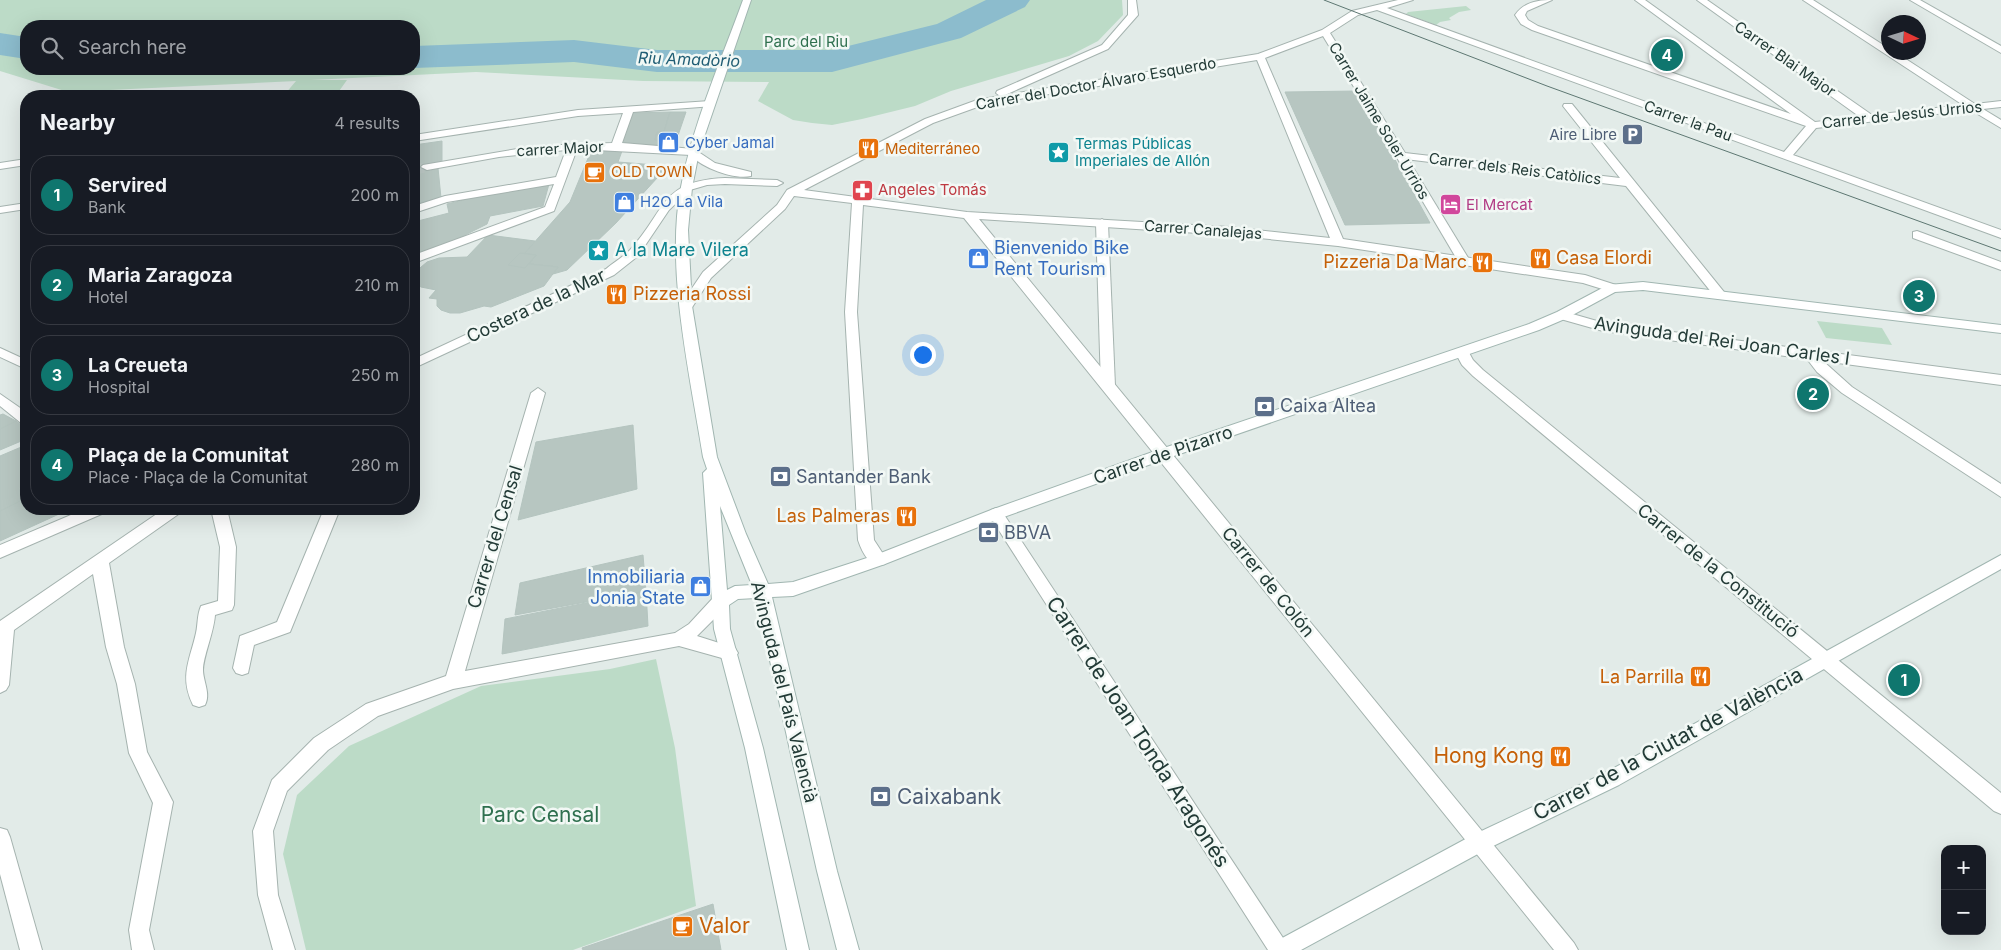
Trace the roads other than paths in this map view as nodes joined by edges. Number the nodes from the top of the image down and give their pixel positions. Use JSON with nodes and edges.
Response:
{"nodes":[{"id":1,"x":746,"y":0,"type":"edge"},
{"id":2,"x":1132,"y":0,"type":"edge"},
{"id":3,"x":1410,"y":0,"type":"edge"},
{"id":4,"x":1548,"y":0,"type":"edge"},
{"id":5,"x":1639,"y":0,"type":"edge"},
{"id":6,"x":1701,"y":0,"type":"edge"},
{"id":7,"x":1807,"y":0,"type":"edge"},
{"id":8,"x":1914,"y":0,"type":"edge"},
{"id":9,"x":1376,"y":7,"type":"junction"},
{"id":10,"x":1325,"y":32,"type":"junction"},
{"id":11,"x":2001,"y":50,"type":"edge"},
{"id":12,"x":1260,"y":57,"type":"junction"},
{"id":13,"x":711,"y":101,"type":"junction"},
{"id":14,"x":981,"y":102,"type":"junction"},
{"id":15,"x":2001,"y":104,"type":"edge"},
{"id":16,"x":1568,"y":106,"type":"dead end"},
{"id":17,"x":1972,"y":107,"type":"junction"},
{"id":18,"x":628,"y":110,"type":"junction"},
{"id":19,"x":1869,"y":118,"type":"junction"},
{"id":20,"x":1813,"y":125,"type":"junction"},
{"id":21,"x":2001,"y":125,"type":"edge"},
{"id":22,"x":420,"y":137,"type":"edge"},
{"id":23,"x":573,"y":146,"type":"junction"},
{"id":24,"x":616,"y":146,"type":"junction"},
{"id":25,"x":694,"y":152,"type":"junction"},
{"id":26,"x":1401,"y":156,"type":"junction"},
{"id":27,"x":1786,"y":156,"type":"junction"},
{"id":28,"x":20,"y":163,"type":"edge"},
{"id":29,"x":0,"y":166,"type":"edge"},
{"id":30,"x":427,"y":167,"type":"tunnel mouth"},
{"id":31,"x":562,"y":179,"type":"junction"},
{"id":32,"x":777,"y":183,"type":"junction"},
{"id":33,"x":1630,"y":183,"type":"junction"},
{"id":34,"x":686,"y":188,"type":"junction"},
{"id":35,"x":791,"y":192,"type":"junction"},
{"id":36,"x":858,"y":200,"type":"junction"},
{"id":37,"x":20,"y":207,"type":"edge"},
{"id":38,"x":420,"y":208,"type":"edge"},
{"id":39,"x":0,"y":210,"type":"edge"},
{"id":40,"x":966,"y":215,"type":"junction"},
{"id":41,"x":1102,"y":223,"type":"junction"},
{"id":42,"x":1917,"y":234,"type":"dead end"},
{"id":43,"x":2001,"y":234,"type":"edge"},
{"id":44,"x":1338,"y":242,"type":"junction"},
{"id":45,"x":420,"y":257,"type":"edge"},
{"id":46,"x":1464,"y":261,"type":"junction"},
{"id":47,"x":2001,"y":266,"type":"edge"},
{"id":48,"x":1612,"y":288,"type":"junction"},
{"id":49,"x":1720,"y":295,"type":"junction"},
{"id":50,"x":686,"y":306,"type":"junction"},
{"id":51,"x":1562,"y":315,"type":"junction"},
{"id":52,"x":2001,"y":329,"type":"edge"},
{"id":53,"x":0,"y":352,"type":"edge"},
{"id":54,"x":1462,"y":352,"type":"junction"},
{"id":55,"x":1811,"y":354,"type":"junction"},
{"id":56,"x":420,"y":361,"type":"edge"},
{"id":57,"x":20,"y":362,"type":"edge"},
{"id":58,"x":2001,"y":380,"type":"edge"},
{"id":59,"x":1108,"y":386,"type":"junction"},
{"id":60,"x":538,"y":393,"type":"dead end"},
{"id":61,"x":0,"y":399,"type":"edge"},
{"id":62,"x":20,"y":414,"type":"edge"},
{"id":63,"x":1163,"y":454,"type":"junction"},
{"id":64,"x":710,"y":457,"type":"junction"},
{"id":65,"x":2001,"y":491,"type":"edge"},
{"id":66,"x":996,"y":514,"type":"junction"},
{"id":67,"x":85,"y":515,"type":"edge"},
{"id":68,"x":166,"y":515,"type":"edge"},
{"id":69,"x":220,"y":515,"type":"edge"},
{"id":70,"x":330,"y":515,"type":"edge"},
{"id":71,"x":0,"y":552,"type":"edge"},
{"id":72,"x":101,"y":560,"type":"junction"},
{"id":73,"x":879,"y":560,"type":"junction"},
{"id":74,"x":2001,"y":560,"type":"edge"},
{"id":75,"x":763,"y":592,"type":"junction"},
{"id":76,"x":719,"y":603,"type":"junction"},
{"id":77,"x":4,"y":627,"type":"edge"},
{"id":78,"x":679,"y":639,"type":"junction"},
{"id":79,"x":729,"y":654,"type":"junction"},
{"id":80,"x":1826,"y":659,"type":"junction"},
{"id":81,"x":242,"y":668,"type":"dead end"},
{"id":82,"x":452,"y":682,"type":"junction"},
{"id":83,"x":0,"y":685,"type":"edge"},
{"id":84,"x":199,"y":699,"type":"dead end"},
{"id":85,"x":2001,"y":805,"type":"edge"},
{"id":86,"x":0,"y":837,"type":"edge"},
{"id":87,"x":1480,"y":842,"type":"junction"},
{"id":88,"x":31,"y":950,"type":"edge"},
{"id":89,"x":143,"y":950,"type":"edge"},
{"id":90,"x":284,"y":950,"type":"edge"},
{"id":91,"x":798,"y":950,"type":"edge"},
{"id":92,"x":848,"y":950,"type":"edge"},
{"id":93,"x":1280,"y":950,"type":"edge"},
{"id":94,"x":1567,"y":950,"type":"edge"}],
"edges":[{"from":1,"to":13,"type":"street","name":"Avinguda del País Valencià"},
{"from":2,"to":14,"type":"street"},
{"from":3,"to":9,"type":"street","name":"Carrer del Doctor Álvaro Esquerdo"},
{"from":4,"to":20,"type":"street"},
{"from":5,"to":20,"type":"street"},
{"from":6,"to":19,"type":"street","name":"Carrer Blai Major"},
{"from":7,"to":17,"type":"street"},
{"from":8,"to":11,"type":"street"},
{"from":9,"to":10,"type":"street","name":"Carrer del Doctor Álvaro Esquerdo"},
{"from":9,"to":27,"type":"street","name":"Carrer la Pau"},
{"from":10,"to":12,"type":"street","name":"Carrer del Doctor Álvaro Esquerdo"},
{"from":10,"to":26,"type":"street","name":"Carrer Jaime Soler Urrios"},
{"from":12,"to":14,"type":"street","name":"Carrer del Doctor Álvaro Esquerdo"},
{"from":12,"to":44,"type":"street"},
{"from":13,"to":18,"type":"street"},
{"from":13,"to":25,"type":"street","name":"Avinguda del País Valencià"},
{"from":14,"to":35,"type":"street","name":"Carrer del Doctor Álvaro Esquerdo"},
{"from":15,"to":17,"type":"street","name":"Carrer de Jesús Urrios"},
{"from":16,"to":33,"type":"street"},
{"from":17,"to":19,"type":"street","name":"Carrer de Jesús Urrios"},
{"from":17,"to":21,"type":"street"},
{"from":18,"to":22,"type":"street"},
{"from":18,"to":24,"type":"street"},
{"from":19,"to":20,"type":"street","name":"Carrer de Jesús Urrios"},
{"from":20,"to":27,"type":"street","name":"Carrer de Jesús Urrios"},
{"from":23,"to":24,"type":"street","name":"carrer Major"},
{"from":23,"to":30,"type":"street","name":"carrer Major"},
{"from":23,"to":31,"type":"street"},
{"from":24,"to":25,"type":"street","name":"carrer Major"},
{"from":25,"to":32,"type":"street"},
{"from":25,"to":34,"type":"street","name":"Avinguda del País Valencià"},
{"from":26,"to":33,"type":"street","name":"Carrer dels Reis Catòlics"},
{"from":26,"to":46,"type":"street","name":"Carrer Jaime Soler Urrios"},
{"from":27,"to":43,"type":"street","name":"Carrer la Pau"},
{"from":28,"to":29,"type":"street"},
{"from":31,"to":38,"type":"street"},
{"from":31,"to":45,"type":"street"},
{"from":32,"to":34,"type":"street"},
{"from":32,"to":35,"type":"street"},
{"from":33,"to":49,"type":"street"},
{"from":34,"to":50,"type":"street","name":"Avinguda del País Valencià"},
{"from":34,"to":56,"type":"street","name":"Costera de la Mar"},
{"from":35,"to":36,"type":"street","name":"Carrer Canalejas"},
{"from":35,"to":50,"type":"street"},
{"from":36,"to":40,"type":"street","name":"Carrer Canalejas"},
{"from":36,"to":73,"type":"street"},
{"from":37,"to":39,"type":"street"},
{"from":40,"to":41,"type":"street","name":"Carrer Canalejas"},
{"from":40,"to":59,"type":"street","name":"Carrer de Colón"},
{"from":41,"to":44,"type":"street","name":"Carrer Canalejas"},
{"from":41,"to":59,"type":"street"},
{"from":42,"to":47,"type":"street"},
{"from":44,"to":46,"type":"street","name":"Carrer Canalejas"},
{"from":46,"to":48,"type":"street","name":"Carrer Canalejas"},
{"from":48,"to":49,"type":"street","name":"Avinguda del Rei Joan Carles I"},
{"from":48,"to":51,"type":"street","name":"Avinguda del Rei Joan Carles I"},
{"from":49,"to":52,"type":"street","name":"Avinguda del Rei Joan Carles I"},
{"from":50,"to":64,"type":"street","name":"Avinguda del País Valencià"},
{"from":51,"to":54,"type":"street","name":"Carrer de Pizarro"},
{"from":51,"to":55,"type":"street","name":"Avinguda del Rei Joan Carles I"},
{"from":53,"to":57,"type":"street"},
{"from":54,"to":63,"type":"street","name":"Carrer de Pizarro"},
{"from":54,"to":80,"type":"street","name":"Carrer de la Constitució"},
{"from":55,"to":58,"type":"street","name":"Avinguda del Rei Joan Carles I"},
{"from":55,"to":65,"type":"street"},
{"from":59,"to":63,"type":"street","name":"Carrer de Colón"},
{"from":60,"to":82,"type":"street","name":"Carrer del Censal"},
{"from":61,"to":62,"type":"street"},
{"from":63,"to":66,"type":"street","name":"Carrer de Pizarro"},
{"from":63,"to":87,"type":"street","name":"Carrer de Colón"},
{"from":64,"to":75,"type":"street","name":"Avinguda del País Valencià"},
{"from":64,"to":76,"type":"street"},
{"from":66,"to":73,"type":"street","name":"Carrer de Pizarro"},
{"from":66,"to":93,"type":"street","name":"Carrer de Joan Tonda Aragonés"},
{"from":67,"to":71,"type":"street"},
{"from":68,"to":72,"type":"street"},
{"from":69,"to":84,"type":"street"},
{"from":70,"to":81,"type":"street"},
{"from":72,"to":77,"type":"street"},
{"from":72,"to":89,"type":"street"},
{"from":73,"to":75,"type":"street","name":"Carrer de Pizarro"},
{"from":74,"to":80,"type":"street","name":"Carrer de la Ciutat de València"},
{"from":75,"to":76,"type":"street","name":"Carrer de Pizarro"},
{"from":75,"to":92,"type":"street","name":"Avinguda del País Valencià"},
{"from":76,"to":78,"type":"street"},
{"from":76,"to":79,"type":"street"},
{"from":77,"to":83,"type":"street"},
{"from":78,"to":79,"type":"street"},
{"from":78,"to":82,"type":"street"},
{"from":79,"to":91,"type":"street"},
{"from":80,"to":85,"type":"street","name":"Carrer de la Constitució"},
{"from":80,"to":87,"type":"street","name":"Carrer de la Ciutat de València"},
{"from":82,"to":90,"type":"street"},
{"from":86,"to":88,"type":"street"},
{"from":87,"to":93,"type":"street","name":"Carrer de la Ciutat de València"},
{"from":87,"to":94,"type":"street","name":"Carrer de Colón"}]}
